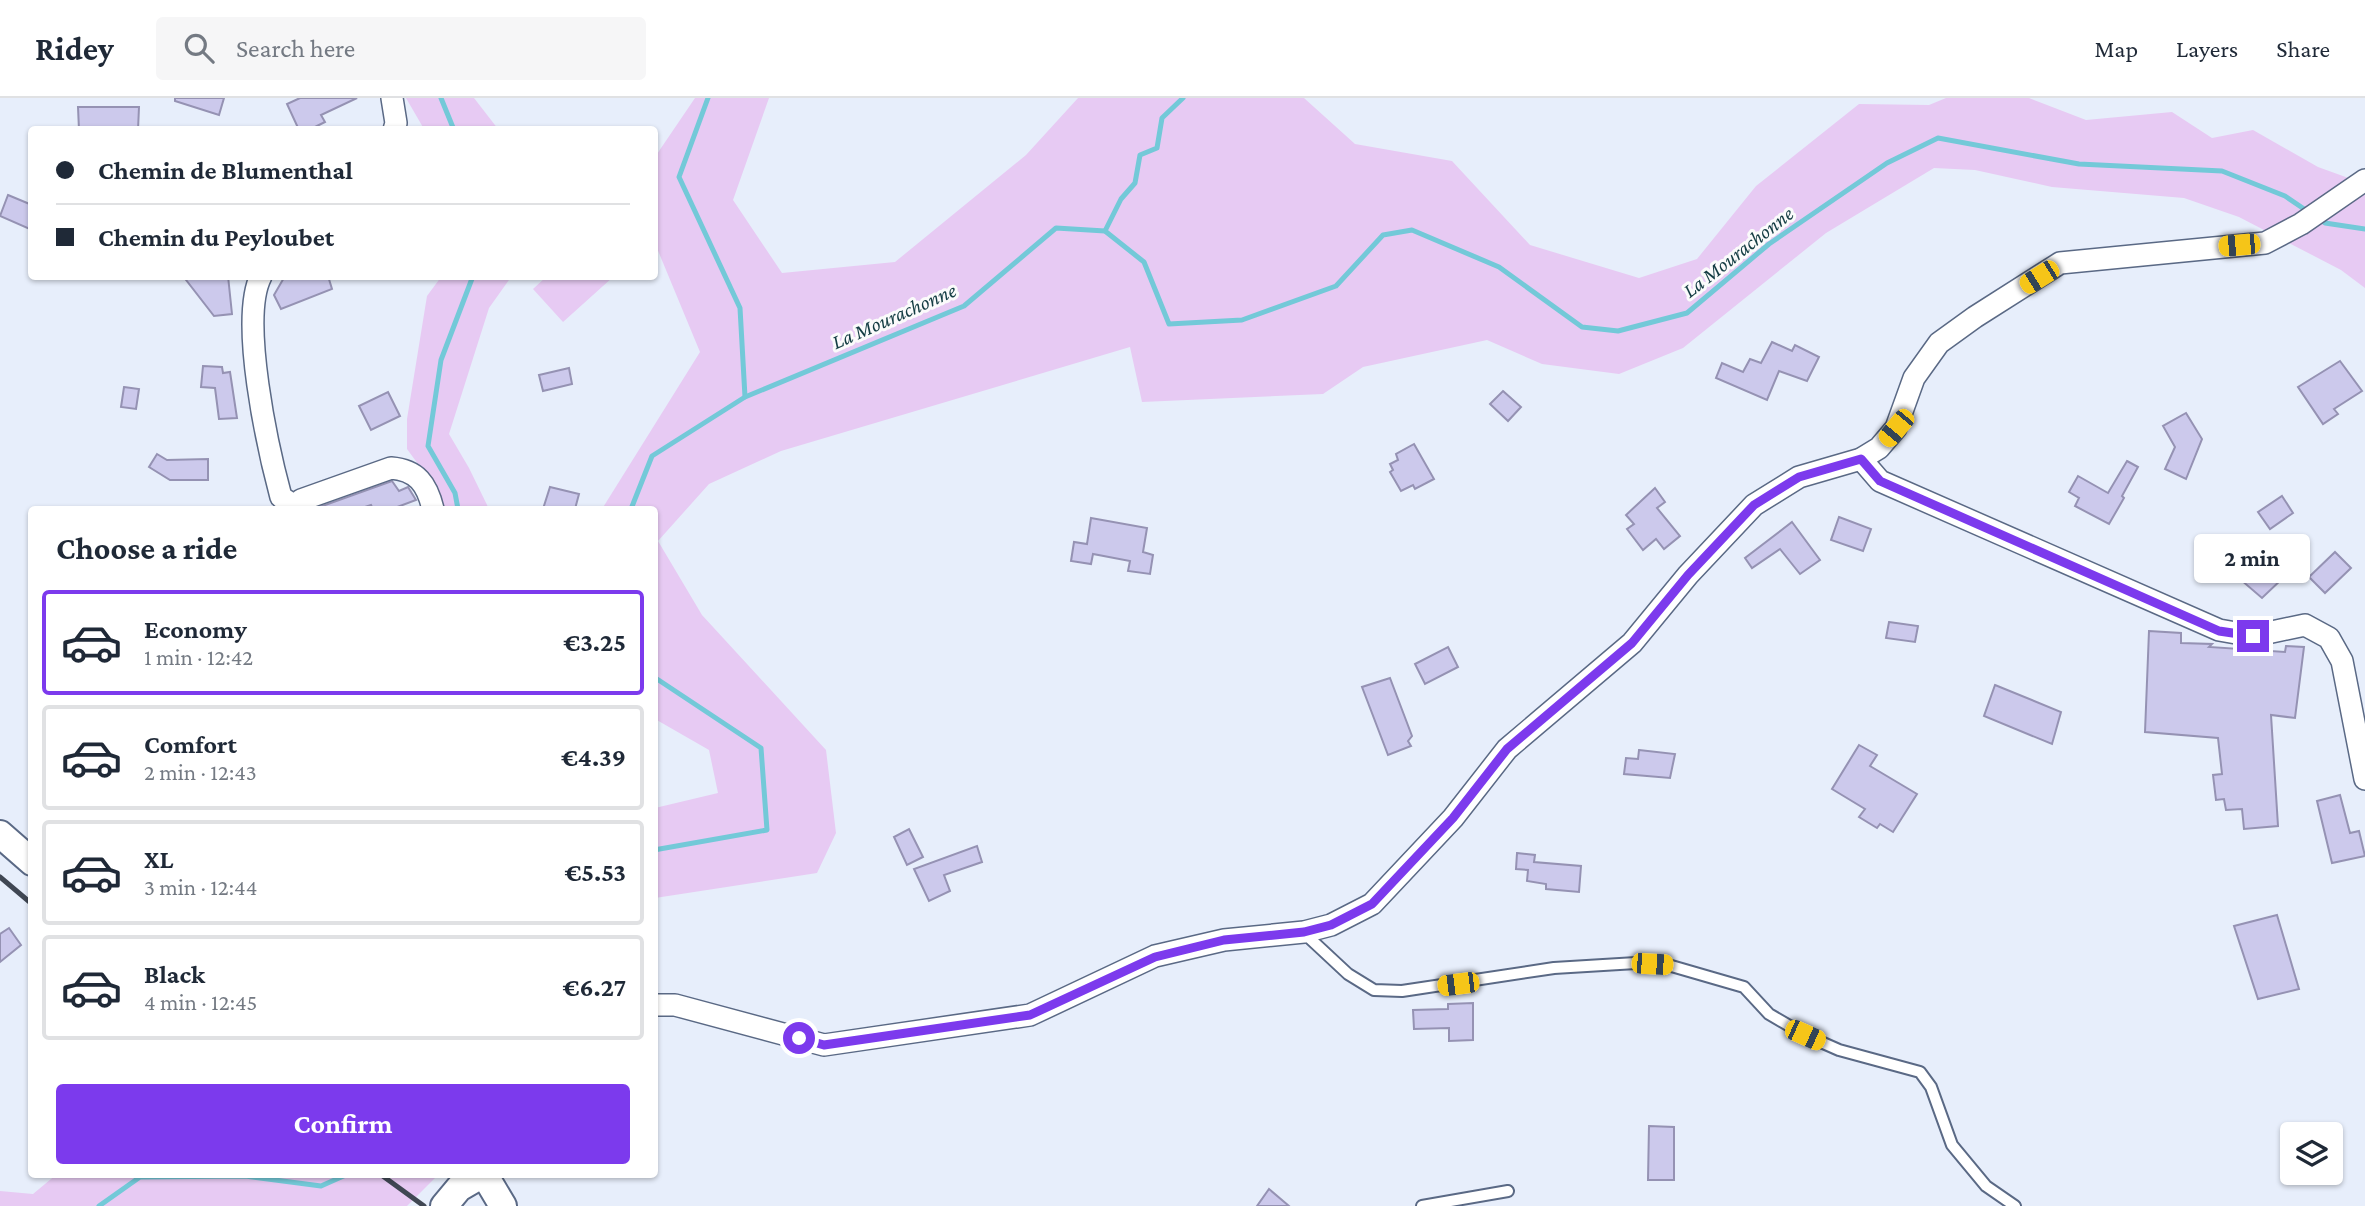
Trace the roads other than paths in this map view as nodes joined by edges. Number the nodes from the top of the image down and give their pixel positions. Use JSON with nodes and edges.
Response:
{"nodes":[{"id":1,"x":392,"y":98,"type":"edge"},
{"id":2,"x":395,"y":126,"type":"edge"},
{"id":3,"x":2365,"y":180,"type":"edge"},
{"id":4,"x":260,"y":280,"type":"edge"},
{"id":5,"x":1861,"y":459,"type":"junction"},
{"id":6,"x":292,"y":506,"type":"edge"},
{"id":7,"x":296,"y":506,"type":"edge"},
{"id":8,"x":432,"y":506,"type":"edge"},
{"id":9,"x":2365,"y":779,"type":"edge"},
{"id":10,"x":0,"y":834,"type":"edge"},
{"id":11,"x":28,"y":858,"type":"edge"},
{"id":12,"x":1304,"y":932,"type":"junction"},
{"id":13,"x":658,"y":1005,"type":"edge"},
{"id":14,"x":476,"y":1178,"type":"edge"},
{"id":15,"x":486,"y":1178,"type":"edge"},
{"id":16,"x":1508,"y":1191,"type":"dead end"},
{"id":17,"x":444,"y":1206,"type":"edge"},
{"id":18,"x":503,"y":1206,"type":"edge"},
{"id":19,"x":1422,"y":1206,"type":"edge"},
{"id":20,"x":2015,"y":1206,"type":"edge"}],
"edges":[{"from":1,"to":2,"type":"street"},
{"from":3,"to":5,"type":"street"},
{"from":4,"to":6,"type":"street"},
{"from":5,"to":9,"type":"street"},
{"from":5,"to":12,"type":"street"},
{"from":7,"to":8,"type":"street"},
{"from":10,"to":11,"type":"street"},
{"from":12,"to":13,"type":"street"},
{"from":12,"to":20,"type":"lane"},
{"from":14,"to":17,"type":"street"},
{"from":15,"to":18,"type":"street"},
{"from":16,"to":19,"type":"lane"}]}
